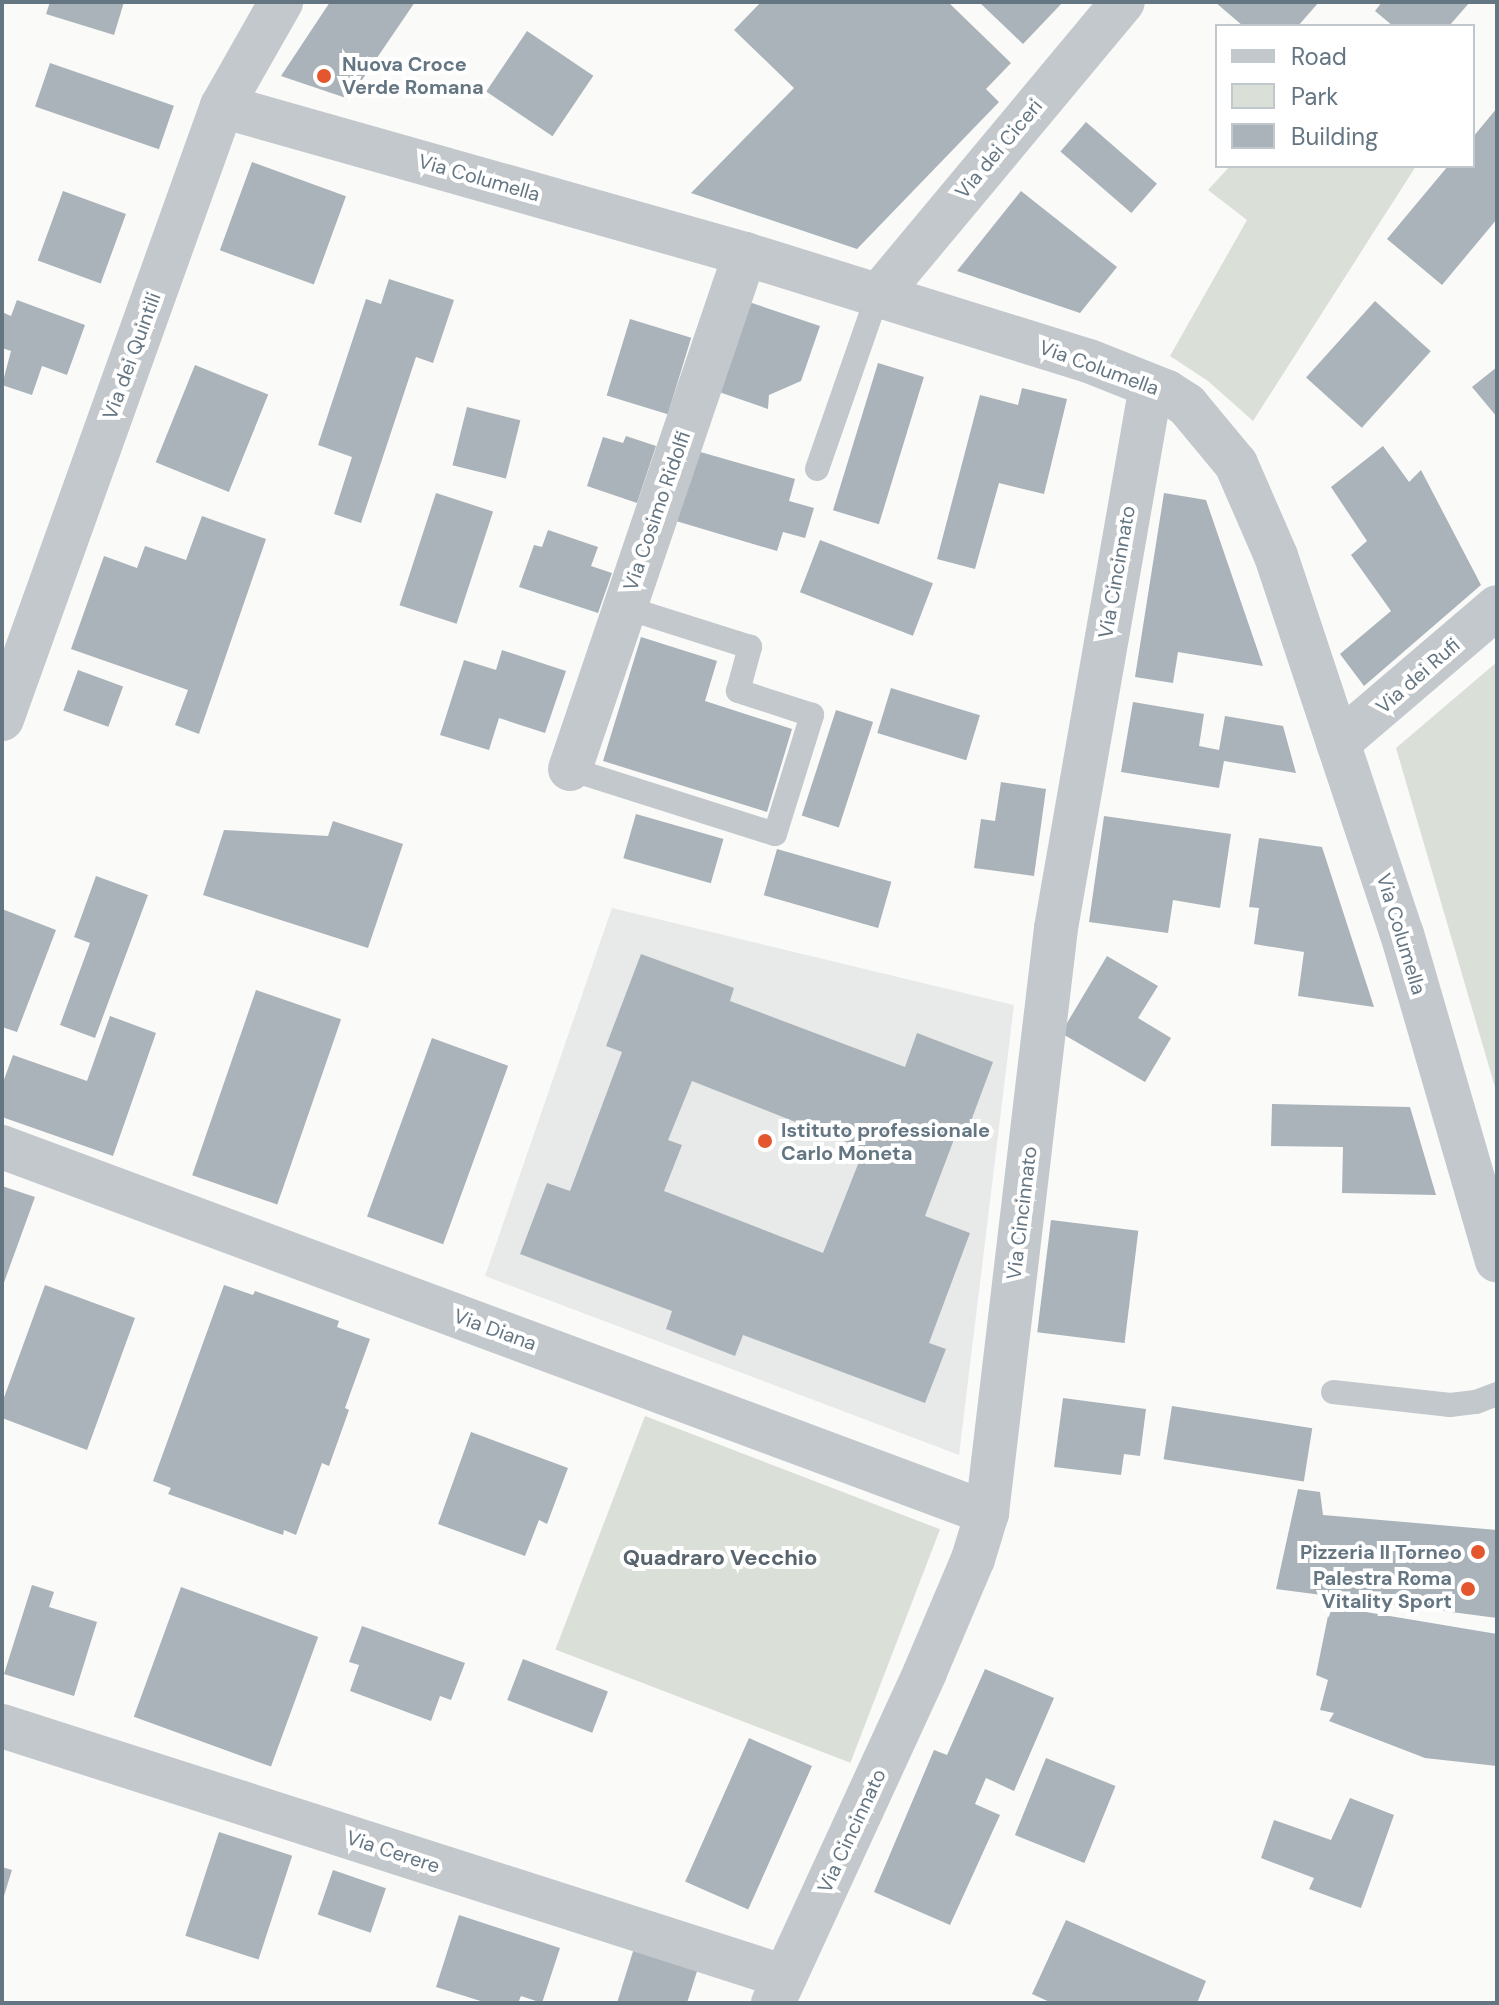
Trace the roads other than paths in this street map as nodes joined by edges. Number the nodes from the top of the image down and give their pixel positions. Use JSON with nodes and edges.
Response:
{"nodes":[{"id":1,"x":281,"y":2,"type":"edge"},
{"id":2,"x":1123,"y":2,"type":"edge"},
{"id":3,"x":222,"y":106,"type":"junction"},
{"id":4,"x":745,"y":254,"type":"junction"},
{"id":5,"x":877,"y":297,"type":"junction"},
{"id":6,"x":1151,"y":386,"type":"junction"},
{"id":7,"x":817,"y":469,"type":"dead end"},
{"id":8,"x":624,"y":607,"type":"junction"},
{"id":9,"x":1497,"y":607,"type":"edge"},
{"id":10,"x":2,"y":719,"type":"edge"},
{"id":11,"x":1338,"y":743,"type":"junction"},
{"id":12,"x":570,"y":769,"type":"joint"},
{"id":13,"x":2,"y":1147,"type":"edge"},
{"id":14,"x":1497,"y":1260,"type":"edge"},
{"id":15,"x":1333,"y":1392,"type":"dead end"},
{"id":16,"x":1497,"y":1394,"type":"edge"},
{"id":17,"x":987,"y":1513,"type":"junction"},
{"id":18,"x":2,"y":1726,"type":"edge"},
{"id":19,"x":779,"y":1990,"type":"edge"}],
"edges":[{"from":1,"to":3,"type":"street","name":"Via dei Quintili"},
{"from":2,"to":5,"type":"street","name":"Via dei Ciceri"},
{"from":3,"to":4,"type":"street","name":"Via Columella"},
{"from":3,"to":10,"type":"street","name":"Via dei Quintili"},
{"from":4,"to":5,"type":"street","name":"Via Columella"},
{"from":4,"to":8,"type":"street","name":"Via Cosimo Ridolfi"},
{"from":5,"to":6,"type":"street","name":"Via Columella"},
{"from":5,"to":7,"type":"lane"},
{"from":6,"to":11,"type":"street","name":"Via Columella"},
{"from":6,"to":17,"type":"street","name":"Via Cincinnato"},
{"from":8,"to":12,"type":"street","name":"Via Cosimo Ridolfi"},
{"from":8,"to":12,"type":"lane"},
{"from":9,"to":11,"type":"street","name":"Via dei Rufi"},
{"from":11,"to":14,"type":"street","name":"Via Columella"},
{"from":13,"to":17,"type":"street","name":"Via Diana"},
{"from":15,"to":16,"type":"lane"},
{"from":17,"to":19,"type":"street","name":"Via Cincinnato"},
{"from":18,"to":19,"type":"street","name":"Via Cerere"}]}
